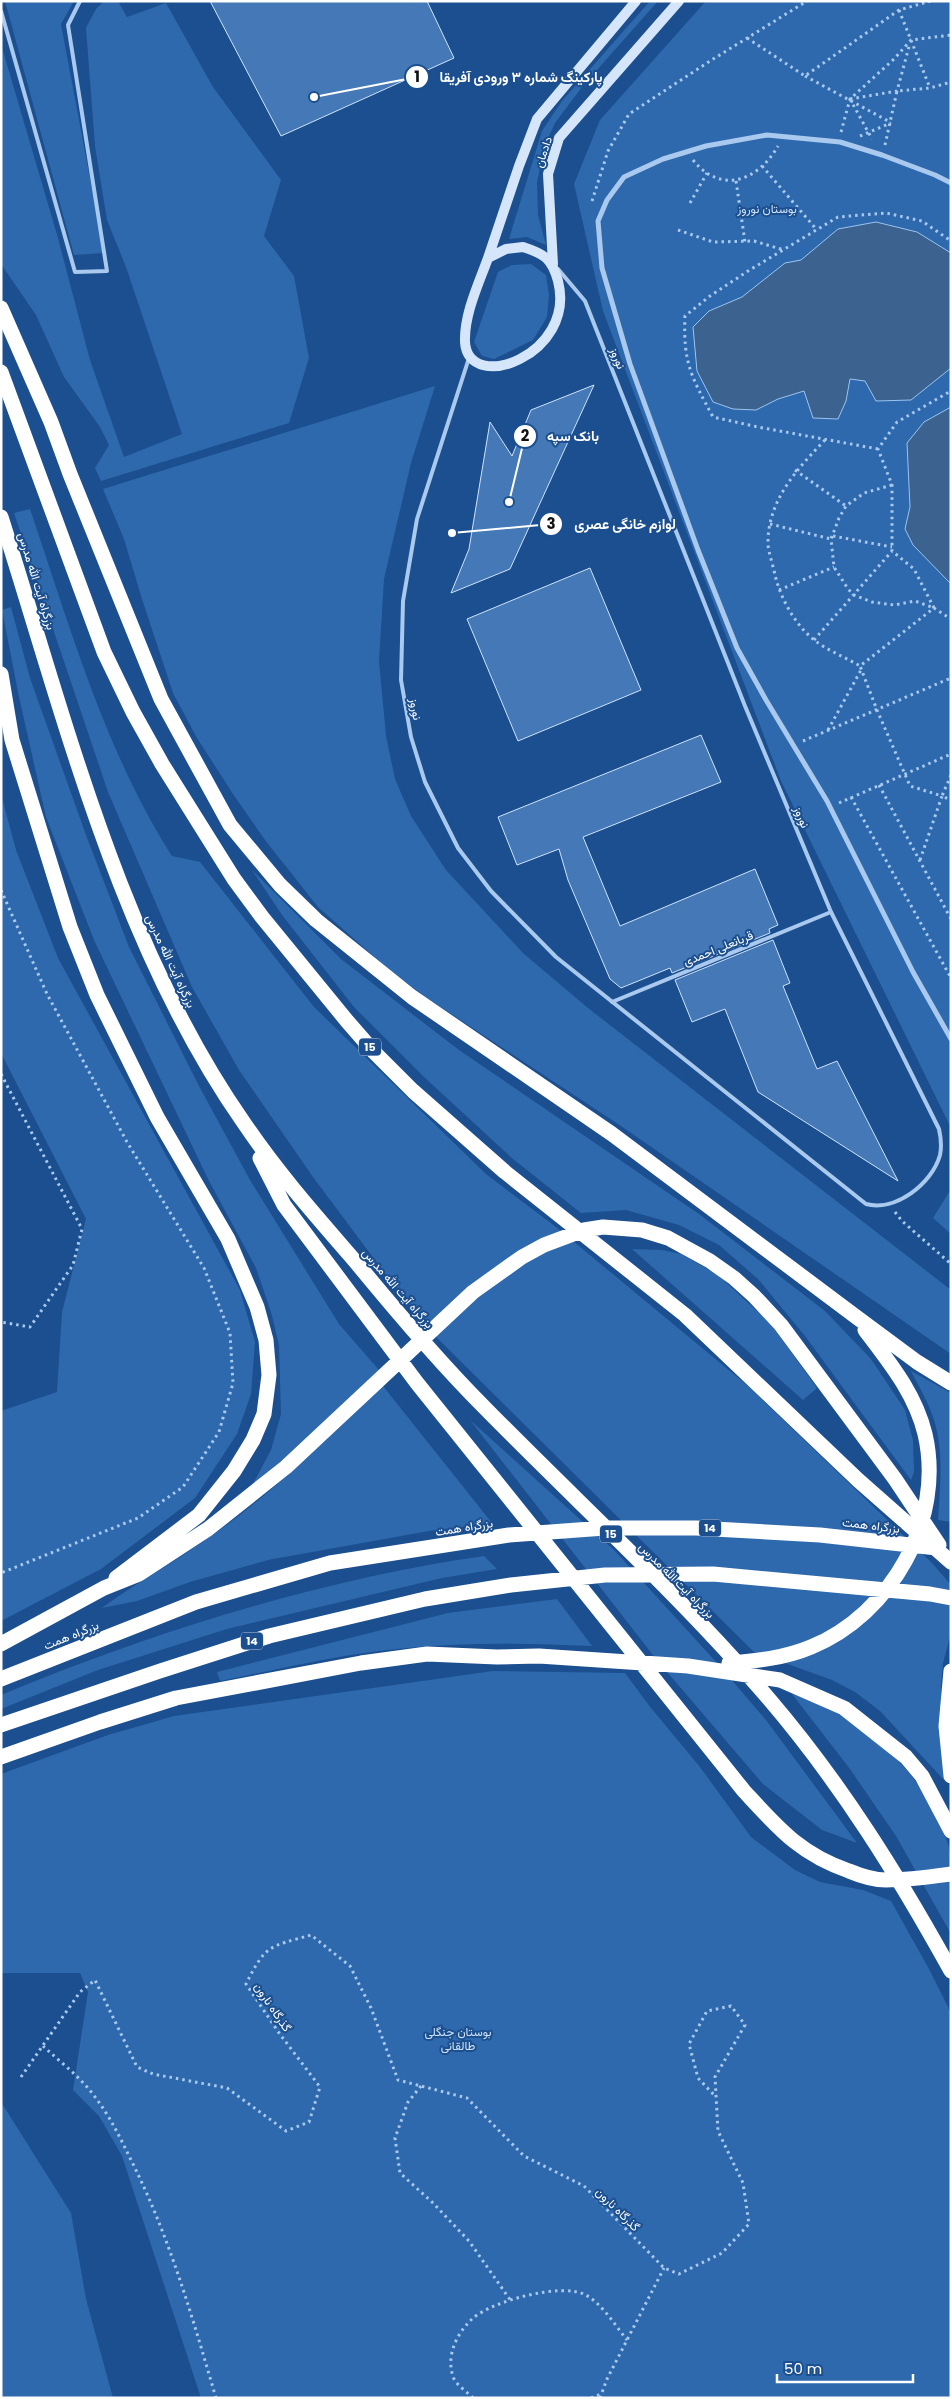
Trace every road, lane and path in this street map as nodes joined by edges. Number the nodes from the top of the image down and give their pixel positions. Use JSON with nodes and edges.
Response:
{"nodes":[{"id":1,"x":80,"y":1,"type":"edge"},
{"id":2,"x":636,"y":1,"type":"edge"},
{"id":3,"x":679,"y":1,"type":"edge"},
{"id":4,"x":807,"y":1,"type":"edge"},
{"id":5,"x":931,"y":1,"type":"edge"},
{"id":6,"x":899,"y":10,"type":"junction"},
{"id":7,"x":1,"y":11,"type":"edge"},
{"id":8,"x":951,"y":35,"type":"edge"},
{"id":9,"x":747,"y":38,"type":"junction"},
{"id":10,"x":911,"y":40,"type":"junction"},
{"id":11,"x":805,"y":76,"type":"junction"},
{"id":12,"x":951,"y":82,"type":"edge"},
{"id":13,"x":930,"y":88,"type":"junction"},
{"id":14,"x":898,"y":92,"type":"junction"},
{"id":15,"x":850,"y":99,"type":"junction"},
{"id":16,"x":891,"y":123,"type":"junction"},
{"id":17,"x":868,"y":133,"type":"junction"},
{"id":18,"x":783,"y":137,"type":"junction"},
{"id":19,"x":840,"y":142,"type":"junction"},
{"id":20,"x":686,"y":152,"type":"junction"},
{"id":21,"x":882,"y":155,"type":"junction"},
{"id":22,"x":762,"y":166,"type":"junction"},
{"id":23,"x":708,"y":174,"type":"junction"},
{"id":24,"x":736,"y":181,"type":"junction"},
{"id":25,"x":951,"y":183,"type":"edge"},
{"id":26,"x":690,"y":203,"type":"dead end"},
{"id":27,"x":598,"y":221,"type":"junction"},
{"id":28,"x":678,"y":230,"type":"dead end"},
{"id":29,"x":817,"y":230,"type":"junction"},
{"id":30,"x":744,"y":242,"type":"junction"},
{"id":31,"x":951,"y":242,"type":"edge"},
{"id":32,"x":784,"y":250,"type":"junction"},
{"id":33,"x":488,"y":258,"type":"junction"},
{"id":34,"x":554,"y":264,"type":"junction"},
{"id":35,"x":1,"y":308,"type":"edge"},
{"id":36,"x":470,"y":356,"type":"junction"},
{"id":37,"x":1,"y":372,"type":"edge"},
{"id":38,"x":951,"y":391,"type":"edge"},
{"id":39,"x":825,"y":439,"type":"junction"},
{"id":40,"x":878,"y":449,"type":"junction"},
{"id":41,"x":795,"y":470,"type":"junction"},
{"id":42,"x":892,"y":485,"type":"junction"},
{"id":43,"x":846,"y":506,"type":"junction"},
{"id":44,"x":1,"y":516,"type":"edge"},
{"id":45,"x":770,"y":524,"type":"junction"},
{"id":46,"x":832,"y":537,"type":"junction"},
{"id":47,"x":892,"y":549,"type":"junction"},
{"id":48,"x":834,"y":567,"type":"junction"},
{"id":49,"x":779,"y":590,"type":"junction"},
{"id":50,"x":854,"y":595,"type":"junction"},
{"id":51,"x":934,"y":608,"type":"junction"},
{"id":52,"x":951,"y":619,"type":"edge"},
{"id":53,"x":814,"y":640,"type":"junction"},
{"id":54,"x":861,"y":668,"type":"junction"},
{"id":55,"x":1,"y":674,"type":"edge"},
{"id":56,"x":951,"y":678,"type":"edge"},
{"id":57,"x":877,"y":710,"type":"junction"},
{"id":58,"x":828,"y":730,"type":"junction"},
{"id":59,"x":793,"y":745,"type":"junction"},
{"id":60,"x":951,"y":754,"type":"edge"},
{"id":61,"x":905,"y":774,"type":"junction"},
{"id":62,"x":951,"y":775,"type":"edge"},
{"id":63,"x":879,"y":785,"type":"junction"},
{"id":64,"x":942,"y":796,"type":"junction"},
{"id":65,"x":851,"y":797,"type":"junction"},
{"id":66,"x":951,"y":800,"type":"edge"},
{"id":67,"x":830,"y":807,"type":"junction"},
{"id":68,"x":920,"y":860,"type":"junction"},
{"id":69,"x":1,"y":890,"type":"edge"},
{"id":70,"x":831,"y":912,"type":"junction"},
{"id":71,"x":951,"y":919,"type":"edge"},
{"id":72,"x":951,"y":978,"type":"edge"},
{"id":73,"x":612,"y":1002,"type":"junction"},
{"id":74,"x":951,"y":1039,"type":"edge"},
{"id":75,"x":1,"y":1074,"type":"edge"},
{"id":76,"x":241,"y":1119,"type":"junction"},
{"id":77,"x":890,"y":1205,"type":"junction"},
{"id":78,"x":951,"y":1264,"type":"edge"},
{"id":79,"x":855,"y":1316,"type":"junction"},
{"id":80,"x":1,"y":1322,"type":"edge"},
{"id":81,"x":951,"y":1383,"type":"edge"},
{"id":82,"x":951,"y":1551,"type":"edge"},
{"id":83,"x":951,"y":1562,"type":"edge"},
{"id":84,"x":1,"y":1572,"type":"edge"},
{"id":85,"x":104,"y":1588,"type":"junction"},
{"id":86,"x":951,"y":1598,"type":"edge"},
{"id":87,"x":1,"y":1644,"type":"edge"},
{"id":88,"x":688,"y":1666,"type":"junction"},
{"id":89,"x":951,"y":1671,"type":"edge"},
{"id":90,"x":1,"y":1679,"type":"edge"},
{"id":91,"x":1,"y":1725,"type":"edge"},
{"id":92,"x":1,"y":1757,"type":"edge"},
{"id":93,"x":951,"y":1776,"type":"edge"},
{"id":94,"x":951,"y":1830,"type":"edge"},
{"id":95,"x":951,"y":1874,"type":"edge"},
{"id":96,"x":951,"y":1971,"type":"edge"},
{"id":97,"x":42,"y":2046,"type":"junction"},
{"id":98,"x":21,"y":2077,"type":"dead end"},
{"id":99,"x":421,"y":2086,"type":"junction"},
{"id":100,"x":716,"y":2096,"type":"junction"},
{"id":101,"x":664,"y":2268,"type":"junction"},
{"id":102,"x":511,"y":2301,"type":"junction"},
{"id":103,"x":627,"y":2340,"type":"junction"},
{"id":104,"x":601,"y":2396,"type":"edge"},
{"id":105,"x":216,"y":2398,"type":"edge"},
{"id":106,"x":473,"y":2398,"type":"edge"},
{"id":107,"x":591,"y":2398,"type":"edge"}],
"edges":[{"from":1,"to":7,"type":"lane"},
{"from":2,"to":33,"type":"street","name":"دادمان"},
{"from":3,"to":34,"type":"street","name":"دادمان"},
{"from":4,"to":9,"type":"path"},
{"from":5,"to":6,"type":"path"},
{"from":6,"to":10,"type":"path"},
{"from":6,"to":11,"type":"path"},
{"from":8,"to":10,"type":"path"},
{"from":9,"to":11,"type":"path"},
{"from":9,"to":27,"type":"path"},
{"from":10,"to":13,"type":"path"},
{"from":10,"to":14,"type":"path"},
{"from":10,"to":15,"type":"path"},
{"from":11,"to":15,"type":"path"},
{"from":12,"to":13,"type":"path"},
{"from":13,"to":14,"type":"path"},
{"from":14,"to":15,"type":"path"},
{"from":14,"to":16,"type":"path"},
{"from":15,"to":16,"type":"path"},
{"from":15,"to":17,"type":"path"},
{"from":15,"to":19,"type":"path"},
{"from":16,"to":17,"type":"path"},
{"from":16,"to":21,"type":"path"},
{"from":17,"to":19,"type":"path"},
{"from":17,"to":21,"type":"path"},
{"from":18,"to":19,"type":"street"},
{"from":18,"to":20,"type":"street"},
{"from":18,"to":22,"type":"path"},
{"from":19,"to":21,"type":"street"},
{"from":20,"to":23,"type":"path"},
{"from":20,"to":27,"type":"street"},
{"from":21,"to":25,"type":"street"},
{"from":22,"to":24,"type":"path"},
{"from":22,"to":29,"type":"path"},
{"from":23,"to":24,"type":"path"},
{"from":23,"to":26,"type":"path"},
{"from":24,"to":30,"type":"path"},
{"from":27,"to":59,"type":"street"},
{"from":28,"to":30,"type":"path"},
{"from":29,"to":31,"type":"path"},
{"from":29,"to":32,"type":"path"},
{"from":30,"to":32,"type":"path"},
{"from":32,"to":39,"type":"path"},
{"from":33,"to":34,"type":"street"},
{"from":33,"to":36,"type":"street"},
{"from":34,"to":36,"type":"street"},
{"from":34,"to":70,"type":"lane","name":"نوروز"},
{"from":35,"to":79,"type":"highway"},
{"from":36,"to":73,"type":"lane","name":"نوروز"},
{"from":37,"to":83,"type":"highway","number":"15"},
{"from":38,"to":40,"type":"path"},
{"from":39,"to":40,"type":"path"},
{"from":39,"to":41,"type":"path"},
{"from":40,"to":42,"type":"path"},
{"from":41,"to":43,"type":"path"},
{"from":41,"to":45,"type":"path"},
{"from":42,"to":43,"type":"path"},
{"from":42,"to":47,"type":"path"},
{"from":43,"to":46,"type":"path"},
{"from":44,"to":76,"type":"highway","name":"بزرگراه آیت الله مدرس","number":"15"},
{"from":45,"to":46,"type":"path"},
{"from":45,"to":49,"type":"path"},
{"from":46,"to":47,"type":"path"},
{"from":46,"to":48,"type":"path"},
{"from":47,"to":50,"type":"path"},
{"from":47,"to":51,"type":"path"},
{"from":48,"to":49,"type":"path"},
{"from":48,"to":50,"type":"path"},
{"from":49,"to":53,"type":"path"},
{"from":50,"to":51,"type":"path"},
{"from":50,"to":53,"type":"path"},
{"from":51,"to":52,"type":"path"},
{"from":51,"to":54,"type":"path"},
{"from":53,"to":54,"type":"path"},
{"from":54,"to":57,"type":"path"},
{"from":54,"to":58,"type":"path"},
{"from":55,"to":85,"type":"highway"},
{"from":56,"to":57,"type":"path"},
{"from":57,"to":58,"type":"path"},
{"from":57,"to":61,"type":"path"},
{"from":58,"to":59,"type":"path"},
{"from":59,"to":67,"type":"street"},
{"from":60,"to":61,"type":"path"},
{"from":61,"to":63,"type":"path"},
{"from":61,"to":64,"type":"path"},
{"from":62,"to":64,"type":"path"},
{"from":63,"to":65,"type":"path"},
{"from":63,"to":68,"type":"path"},
{"from":64,"to":66,"type":"path"},
{"from":64,"to":68,"type":"path"},
{"from":65,"to":67,"type":"path"},
{"from":65,"to":72,"type":"path"},
{"from":67,"to":74,"type":"street"},
{"from":68,"to":71,"type":"path"},
{"from":69,"to":84,"type":"path"},
{"from":70,"to":73,"type":"lane","name":"قربانعلی احمدی"},
{"from":70,"to":77,"type":"lane","name":"نوروز"},
{"from":73,"to":77,"type":"lane","name":"نوروز"},
{"from":75,"to":80,"type":"path"},
{"from":76,"to":95,"type":"highway"},
{"from":76,"to":96,"type":"highway","name":"بزرگراه آیت الله مدرس","number":"15"},
{"from":77,"to":78,"type":"path"},
{"from":79,"to":81,"type":"highway"},
{"from":79,"to":88,"type":"highway"},
{"from":82,"to":90,"type":"highway","name":"بزرگراه همت","number":"14"},
{"from":83,"to":85,"type":"highway"},
{"from":85,"to":87,"type":"highway"},
{"from":86,"to":91,"type":"highway","number":"14"},
{"from":88,"to":92,"type":"highway"},
{"from":88,"to":94,"type":"highway"},
{"from":89,"to":93,"type":"highway"},
{"from":97,"to":98,"type":"path","name":"گذرگاه نارون"},
{"from":97,"to":99,"type":"path","name":"گذرگاه نارون"},
{"from":97,"to":105,"type":"path"},
{"from":99,"to":101,"type":"path","name":"گذرگاه نارون"},
{"from":99,"to":102,"type":"path"},
{"from":100,"to":100,"type":"path"},
{"from":100,"to":101,"type":"path"},
{"from":101,"to":103,"type":"path"},
{"from":102,"to":103,"type":"path"},
{"from":102,"to":106,"type":"path"},
{"from":103,"to":104,"type":"path"},
{"from":104,"to":107,"type":"path"}]}
